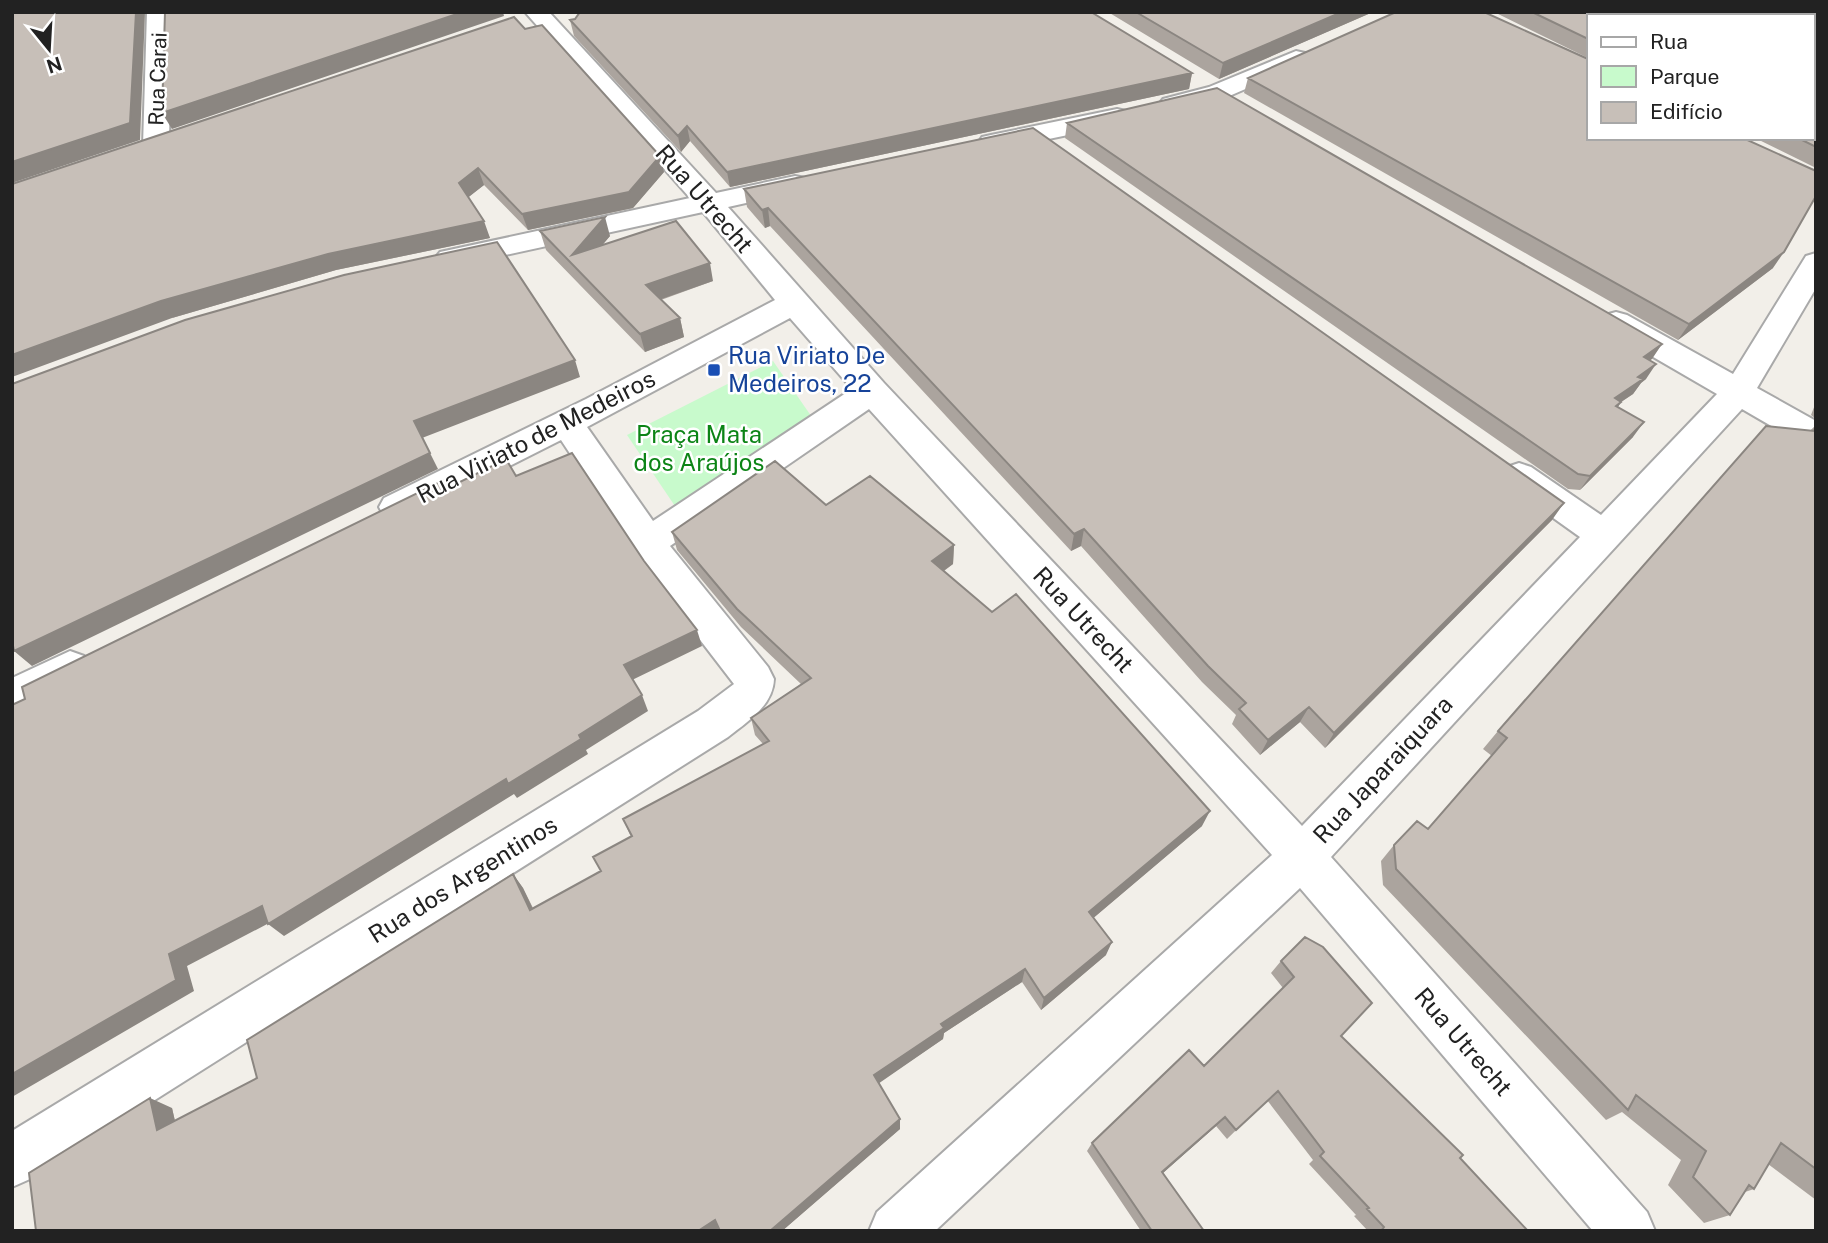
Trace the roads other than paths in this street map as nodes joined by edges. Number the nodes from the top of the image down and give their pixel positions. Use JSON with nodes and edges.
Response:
{"nodes":[{"id":1,"x":159,"y":12,"type":"edge"},
{"id":2,"x":541,"y":13,"type":"edge"},
{"id":3,"x":512,"y":24,"type":"edge"},
{"id":4,"x":1315,"y":49,"type":"edge"},
{"id":5,"x":1185,"y":72,"type":"edge"},
{"id":6,"x":1230,"y":99,"type":"junction"},
{"id":7,"x":1037,"y":134,"type":"junction"},
{"id":8,"x":181,"y":137,"type":"edge"},
{"id":9,"x":156,"y":146,"type":"junction"},
{"id":10,"x":968,"y":148,"type":"edge"},
{"id":11,"x":130,"y":155,"type":"edge"},
{"id":12,"x":1067,"y":156,"type":"edge"},
{"id":13,"x":818,"y":179,"type":"edge"},
{"id":14,"x":709,"y":202,"type":"junction"},
{"id":15,"x":1816,"y":262,"type":"edge"},
{"id":16,"x":416,"y":265,"type":"edge"},
{"id":17,"x":794,"y":303,"type":"junction"},
{"id":18,"x":1593,"y":309,"type":"edge"},
{"id":19,"x":872,"y":391,"type":"junction"},
{"id":20,"x":1738,"y":393,"type":"junction"},
{"id":21,"x":567,"y":423,"type":"junction"},
{"id":22,"x":1816,"y":436,"type":"edge"},
{"id":23,"x":1501,"y":462,"type":"edge"},
{"id":24,"x":370,"y":520,"type":"edge"},
{"id":25,"x":1603,"y":535,"type":"junction"},
{"id":26,"x":648,"y":542,"type":"junction"},
{"id":27,"x":99,"y":654,"type":"edge"},
{"id":28,"x":12,"y":697,"type":"edge"},
{"id":29,"x":1302,"y":858,"type":"junction"},
{"id":30,"x":12,"y":1161,"type":"edge"},
{"id":31,"x":896,"y":1231,"type":"edge"},
{"id":32,"x":1628,"y":1231,"type":"edge"}],
"edges":[{"from":1,"to":9,"type":"street","name":"Rua Carai"},
{"from":2,"to":3,"type":"street"},
{"from":2,"to":14,"type":"street","name":"Rua Utrecht"},
{"from":4,"to":6,"type":"street"},
{"from":5,"to":6,"type":"street"},
{"from":6,"to":7,"type":"street"},
{"from":7,"to":10,"type":"street"},
{"from":7,"to":12,"type":"street"},
{"from":8,"to":9,"type":"street"},
{"from":9,"to":11,"type":"street"},
{"from":13,"to":14,"type":"street"},
{"from":14,"to":16,"type":"street"},
{"from":14,"to":17,"type":"street","name":"Rua Utrecht"},
{"from":15,"to":20,"type":"street","name":"Rua Japaraiquara"},
{"from":17,"to":19,"type":"street","name":"Rua Utrecht"},
{"from":17,"to":21,"type":"street","name":"Rua Viriato de Medeiros"},
{"from":18,"to":20,"type":"street"},
{"from":19,"to":26,"type":"street"},
{"from":19,"to":29,"type":"street","name":"Rua Utrecht"},
{"from":20,"to":22,"type":"street"},
{"from":20,"to":25,"type":"street","name":"Rua Japaraiquara"},
{"from":21,"to":24,"type":"street","name":"Rua Viriato de Medeiros"},
{"from":21,"to":26,"type":"street"},
{"from":23,"to":25,"type":"street"},
{"from":25,"to":29,"type":"street","name":"Rua Japaraiquara"},
{"from":26,"to":30,"type":"street","name":"Rua dos Argentinos"},
{"from":27,"to":28,"type":"street"},
{"from":29,"to":31,"type":"street","name":"Rua Japaraiquara"},
{"from":29,"to":32,"type":"street","name":"Rua Utrecht"}]}
